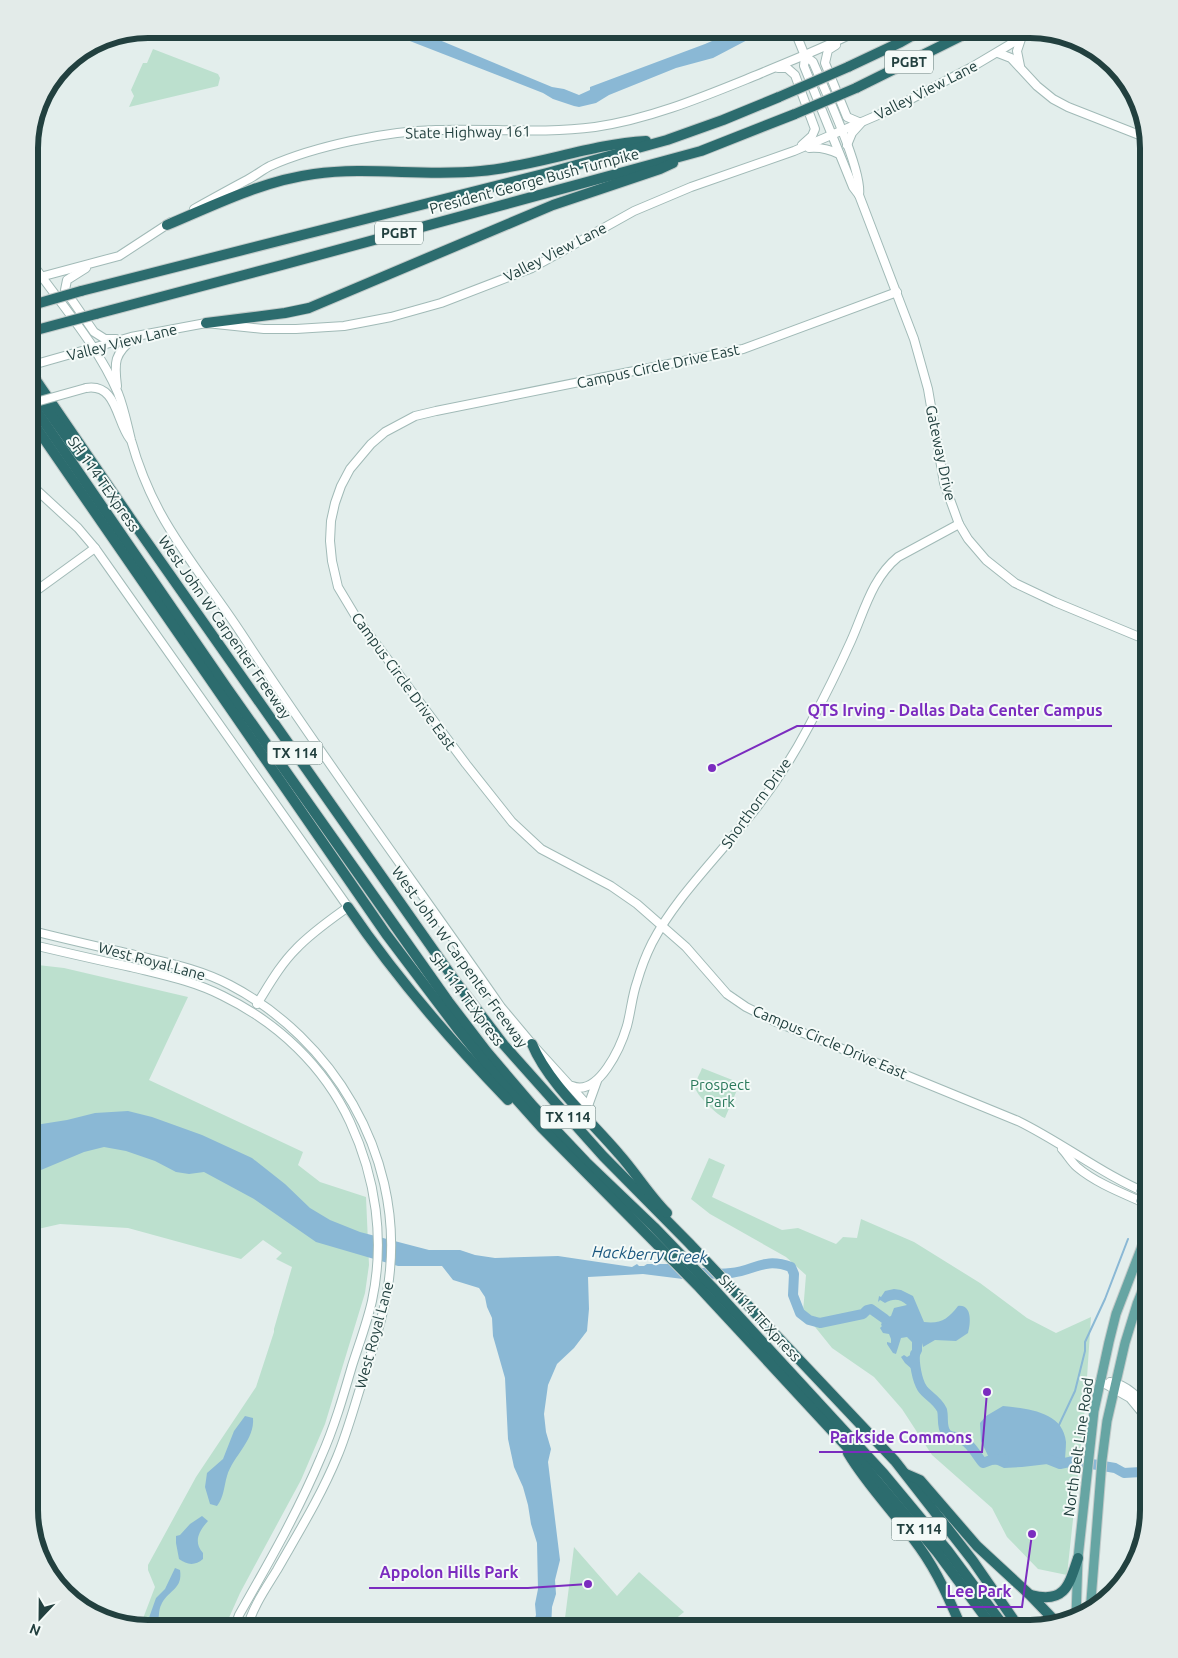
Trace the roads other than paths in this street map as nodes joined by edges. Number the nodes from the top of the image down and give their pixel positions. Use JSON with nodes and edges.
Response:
{"nodes":[{"id":1,"x":798,"y":38,"type":"edge"},
{"id":2,"x":843,"y":38,"type":"edge"},
{"id":3,"x":844,"y":38,"type":"edge"},
{"id":4,"x":908,"y":38,"type":"edge"},
{"id":5,"x":957,"y":38,"type":"edge"},
{"id":6,"x":1021,"y":39,"type":"joint"},
{"id":7,"x":998,"y":53,"type":"junction"},
{"id":8,"x":805,"y":56,"type":"junction"},
{"id":9,"x":1020,"y":66,"type":"junction"},
{"id":10,"x":774,"y":68,"type":"junction"},
{"id":11,"x":861,"y":123,"type":"junction"},
{"id":12,"x":842,"y":131,"type":"junction"},
{"id":13,"x":832,"y":135,"type":"junction"},
{"id":14,"x":1140,"y":135,"type":"edge"},
{"id":15,"x":666,"y":140,"type":"junction"},
{"id":16,"x":847,"y":145,"type":"junction"},
{"id":17,"x":701,"y":151,"type":"junction"},
{"id":18,"x":794,"y":151,"type":"junction"},
{"id":19,"x":839,"y":154,"type":"junction"},
{"id":20,"x":859,"y":195,"type":"junction"},
{"id":21,"x":167,"y":225,"type":"junction"},
{"id":22,"x":92,"y":264,"type":"junction"},
{"id":23,"x":38,"y":272,"type":"edge"},
{"id":24,"x":42,"y":278,"type":"junction"},
{"id":25,"x":38,"y":279,"type":"edge"},
{"id":26,"x":898,"y":292,"type":"junction"},
{"id":27,"x":38,"y":303,"type":"edge"},
{"id":28,"x":206,"y":323,"type":"junction"},
{"id":29,"x":38,"y":330,"type":"edge"},
{"id":30,"x":135,"y":336,"type":"junction"},
{"id":31,"x":93,"y":348,"type":"junction"},
{"id":32,"x":38,"y":364,"type":"edge"},
{"id":33,"x":38,"y":383,"type":"edge"},
{"id":34,"x":118,"y":393,"type":"junction"},
{"id":35,"x":38,"y":397,"type":"edge"},
{"id":36,"x":38,"y":401,"type":"edge"},
{"id":37,"x":38,"y":413,"type":"edge"},
{"id":38,"x":38,"y":430,"type":"edge"},
{"id":39,"x":132,"y":441,"type":"junction"},
{"id":40,"x":38,"y":491,"type":"edge"},
{"id":41,"x":959,"y":524,"type":"junction"},
{"id":42,"x":135,"y":525,"type":"junction"},
{"id":43,"x":95,"y":548,"type":"junction"},
{"id":44,"x":38,"y":589,"type":"edge"},
{"id":45,"x":1140,"y":636,"type":"edge"},
{"id":46,"x":228,"y":688,"type":"junction"},
{"id":47,"x":307,"y":820,"type":"junction"},
{"id":48,"x":348,"y":907,"type":"junction"},
{"id":49,"x":662,"y":926,"type":"junction"},
{"id":50,"x":38,"y":932,"type":"edge"},
{"id":51,"x":38,"y":946,"type":"edge"},
{"id":52,"x":258,"y":1001,"type":"junction"},
{"id":53,"x":251,"y":1012,"type":"junction"},
{"id":54,"x":532,"y":1044,"type":"junction"},
{"id":55,"x":597,"y":1081,"type":"junction"},
{"id":56,"x":569,"y":1085,"type":"junction"},
{"id":57,"x":590,"y":1107,"type":"joint"},
{"id":58,"x":541,"y":1127,"type":"junction"},
{"id":59,"x":1059,"y":1145,"type":"junction"},
{"id":60,"x":1140,"y":1188,"type":"edge"},
{"id":61,"x":1140,"y":1201,"type":"edge"},
{"id":62,"x":689,"y":1243,"type":"junction"},
{"id":63,"x":1140,"y":1251,"type":"edge"},
{"id":64,"x":1140,"y":1299,"type":"edge"},
{"id":65,"x":360,"y":1341,"type":"junction"},
{"id":66,"x":373,"y":1345,"type":"junction"},
{"id":67,"x":1100,"y":1381,"type":"junction"},
{"id":68,"x":1114,"y":1386,"type":"junction"},
{"id":69,"x":1140,"y":1402,"type":"edge"},
{"id":70,"x":1140,"y":1410,"type":"edge"},
{"id":71,"x":837,"y":1435,"type":"junction"},
{"id":72,"x":905,"y":1474,"type":"junction"},
{"id":73,"x":1078,"y":1558,"type":"junction"},
{"id":74,"x":1030,"y":1595,"type":"junction"},
{"id":75,"x":1091,"y":1602,"type":"edge"},
{"id":76,"x":1076,"y":1610,"type":"edge"},
{"id":77,"x":1053,"y":1618,"type":"edge"},
{"id":78,"x":237,"y":1620,"type":"edge"},
{"id":79,"x":251,"y":1620,"type":"edge"},
{"id":80,"x":958,"y":1620,"type":"edge"},
{"id":81,"x":987,"y":1620,"type":"edge"},
{"id":82,"x":1000,"y":1620,"type":"edge"},
{"id":83,"x":1014,"y":1620,"type":"edge"}],
"edges":[{"from":1,"to":8,"type":"main road","name":"Gateway Drive"},
{"from":2,"to":8,"type":"main road","name":"State Highway 161"},
{"from":3,"to":11,"type":"main road"},
{"from":4,"to":15,"type":"highway","name":"President George Bush Turnpike","number":"PGBT","bridge":true},
{"from":5,"to":17,"type":"highway","name":"President George Bush Turnpike","number":"PGBT","bridge":true},
{"from":6,"to":7,"type":"main road"},
{"from":6,"to":9,"type":"main road"},
{"from":7,"to":9,"type":"main road"},
{"from":7,"to":11,"type":"main road","name":"Valley View Lane"},
{"from":8,"to":10,"type":"main road","name":"State Highway 161"},
{"from":8,"to":12,"type":"main road","name":"Gateway Drive"},
{"from":8,"to":13,"type":"main road","name":"Gateway Drive"},
{"from":9,"to":14,"type":"main road"},
{"from":10,"to":18,"type":"main road"},
{"from":10,"to":21,"type":"main road","name":"State Highway 161"},
{"from":11,"to":12,"type":"main road","name":"Valley View Lane"},
{"from":11,"to":16,"type":"main road"},
{"from":12,"to":13,"type":"main road","name":"Valley View Lane"},
{"from":12,"to":16,"type":"main road","name":"Gateway Drive"},
{"from":13,"to":18,"type":"main road","name":"Valley View Lane"},
{"from":13,"to":19,"type":"main road","name":"Gateway Drive"},
{"from":15,"to":21,"type":"highway"},
{"from":15,"to":27,"type":"highway","name":"President George Bush Turnpike","number":"PGBT","bridge":true},
{"from":16,"to":20,"type":"main road","name":"Gateway Drive"},
{"from":17,"to":28,"type":"highway"},
{"from":17,"to":29,"type":"highway","name":"President George Bush Turnpike","number":"PGBT","bridge":true},
{"from":18,"to":19,"type":"main road"},
{"from":18,"to":28,"type":"main road","name":"Valley View Lane"},
{"from":19,"to":20,"type":"main road","name":"Gateway Drive"},
{"from":20,"to":26,"type":"main road","name":"Gateway Drive"},
{"from":21,"to":22,"type":"main road","name":"State Highway 161"},
{"from":22,"to":24,"type":"main road","name":"State Highway 161"},
{"from":22,"to":30,"type":"main road"},
{"from":23,"to":24,"type":"main road","name":"West John W Carpenter Freeway"},
{"from":24,"to":25,"type":"main road","name":"State Highway 161"},
{"from":24,"to":31,"type":"main road","name":"West John W Carpenter Freeway"},
{"from":26,"to":41,"type":"main road","name":"Gateway Drive"},
{"from":26,"to":49,"type":"main road","name":"Campus Circle Drive East"},
{"from":28,"to":30,"type":"main road","name":"Valley View Lane"},
{"from":30,"to":31,"type":"main road","name":"Valley View Lane"},
{"from":30,"to":34,"type":"main road"},
{"from":31,"to":32,"type":"main road","name":"Valley View Lane"},
{"from":31,"to":34,"type":"main road","name":"West John W Carpenter Freeway"},
{"from":33,"to":42,"type":"highway","name":"West John W Carpenter Freeway","number":"TX 114"},
{"from":34,"to":39,"type":"main road","name":"West John W Carpenter Freeway"},
{"from":35,"to":42,"type":"highway","name":"SH 114 TEXpress"},
{"from":36,"to":39,"type":"main road","bridge":true},
{"from":37,"to":46,"type":"highway","name":"SH 114 TEXpress"},
{"from":38,"to":47,"type":"highway","number":"TX 114"},
{"from":39,"to":54,"type":"main road","name":"West John W Carpenter Freeway"},
{"from":40,"to":43,"type":"main road"},
{"from":41,"to":45,"type":"main road","name":"Gateway Drive"},
{"from":41,"to":49,"type":"main road","name":"Shorthorn Drive"},
{"from":42,"to":62,"type":"highway","name":"West John W Carpenter Freeway","number":"TX 114"},
{"from":43,"to":44,"type":"main road"},
{"from":43,"to":48,"type":"main road"},
{"from":46,"to":47,"type":"highway"},
{"from":46,"to":82,"type":"highway","name":"SH 114 TEXpress"},
{"from":47,"to":58,"type":"highway","number":"TX 114"},
{"from":48,"to":52,"type":"main road"},
{"from":48,"to":58,"type":"highway"},
{"from":49,"to":55,"type":"main road","name":"Shorthorn Drive"},
{"from":49,"to":59,"type":"main road","name":"Campus Circle Drive East"},
{"from":50,"to":52,"type":"main road","name":"West Royal Lane"},
{"from":51,"to":53,"type":"main road","name":"West Royal Lane"},
{"from":52,"to":53,"type":"main road"},
{"from":52,"to":66,"type":"main road","name":"West Royal Lane"},
{"from":53,"to":65,"type":"main road","name":"West Royal Lane"},
{"from":54,"to":56,"type":"main road","name":"West John W Carpenter Freeway"},
{"from":54,"to":62,"type":"highway"},
{"from":55,"to":56,"type":"main road"},
{"from":55,"to":57,"type":"main road","name":"Shorthorn Drive"},
{"from":56,"to":57,"type":"main road","name":"West John W Carpenter Freeway"},
{"from":58,"to":71,"type":"highway","number":"TX 114"},
{"from":59,"to":60,"type":"main road","name":"Campus Circle Drive East"},
{"from":59,"to":61,"type":"main road","name":"Campus Circle Drive East"},
{"from":62,"to":72,"type":"highway","name":"West John W Carpenter Freeway","number":"TX 114"},
{"from":63,"to":67,"type":"main road","name":"North Belt Line Road"},
{"from":64,"to":68,"type":"main road","name":"North Belt Line Road"},
{"from":65,"to":66,"type":"main road"},
{"from":65,"to":78,"type":"main road","name":"West Royal Lane"},
{"from":66,"to":79,"type":"main road","name":"West Royal Lane"},
{"from":67,"to":68,"type":"main road"},
{"from":67,"to":73,"type":"main road","name":"North Belt Line Road"},
{"from":68,"to":69,"type":"main road"},
{"from":68,"to":70,"type":"main road"},
{"from":68,"to":75,"type":"main road","name":"North Belt Line Road"},
{"from":71,"to":80,"type":"highway"},
{"from":71,"to":81,"type":"highway","number":"TX 114"},
{"from":72,"to":74,"type":"highway"},
{"from":72,"to":83,"type":"highway","name":"West John W Carpenter Freeway","number":"TX 114"},
{"from":73,"to":74,"type":"highway"},
{"from":73,"to":76,"type":"main road","name":"North Belt Line Road"},
{"from":74,"to":77,"type":"highway"}]}
